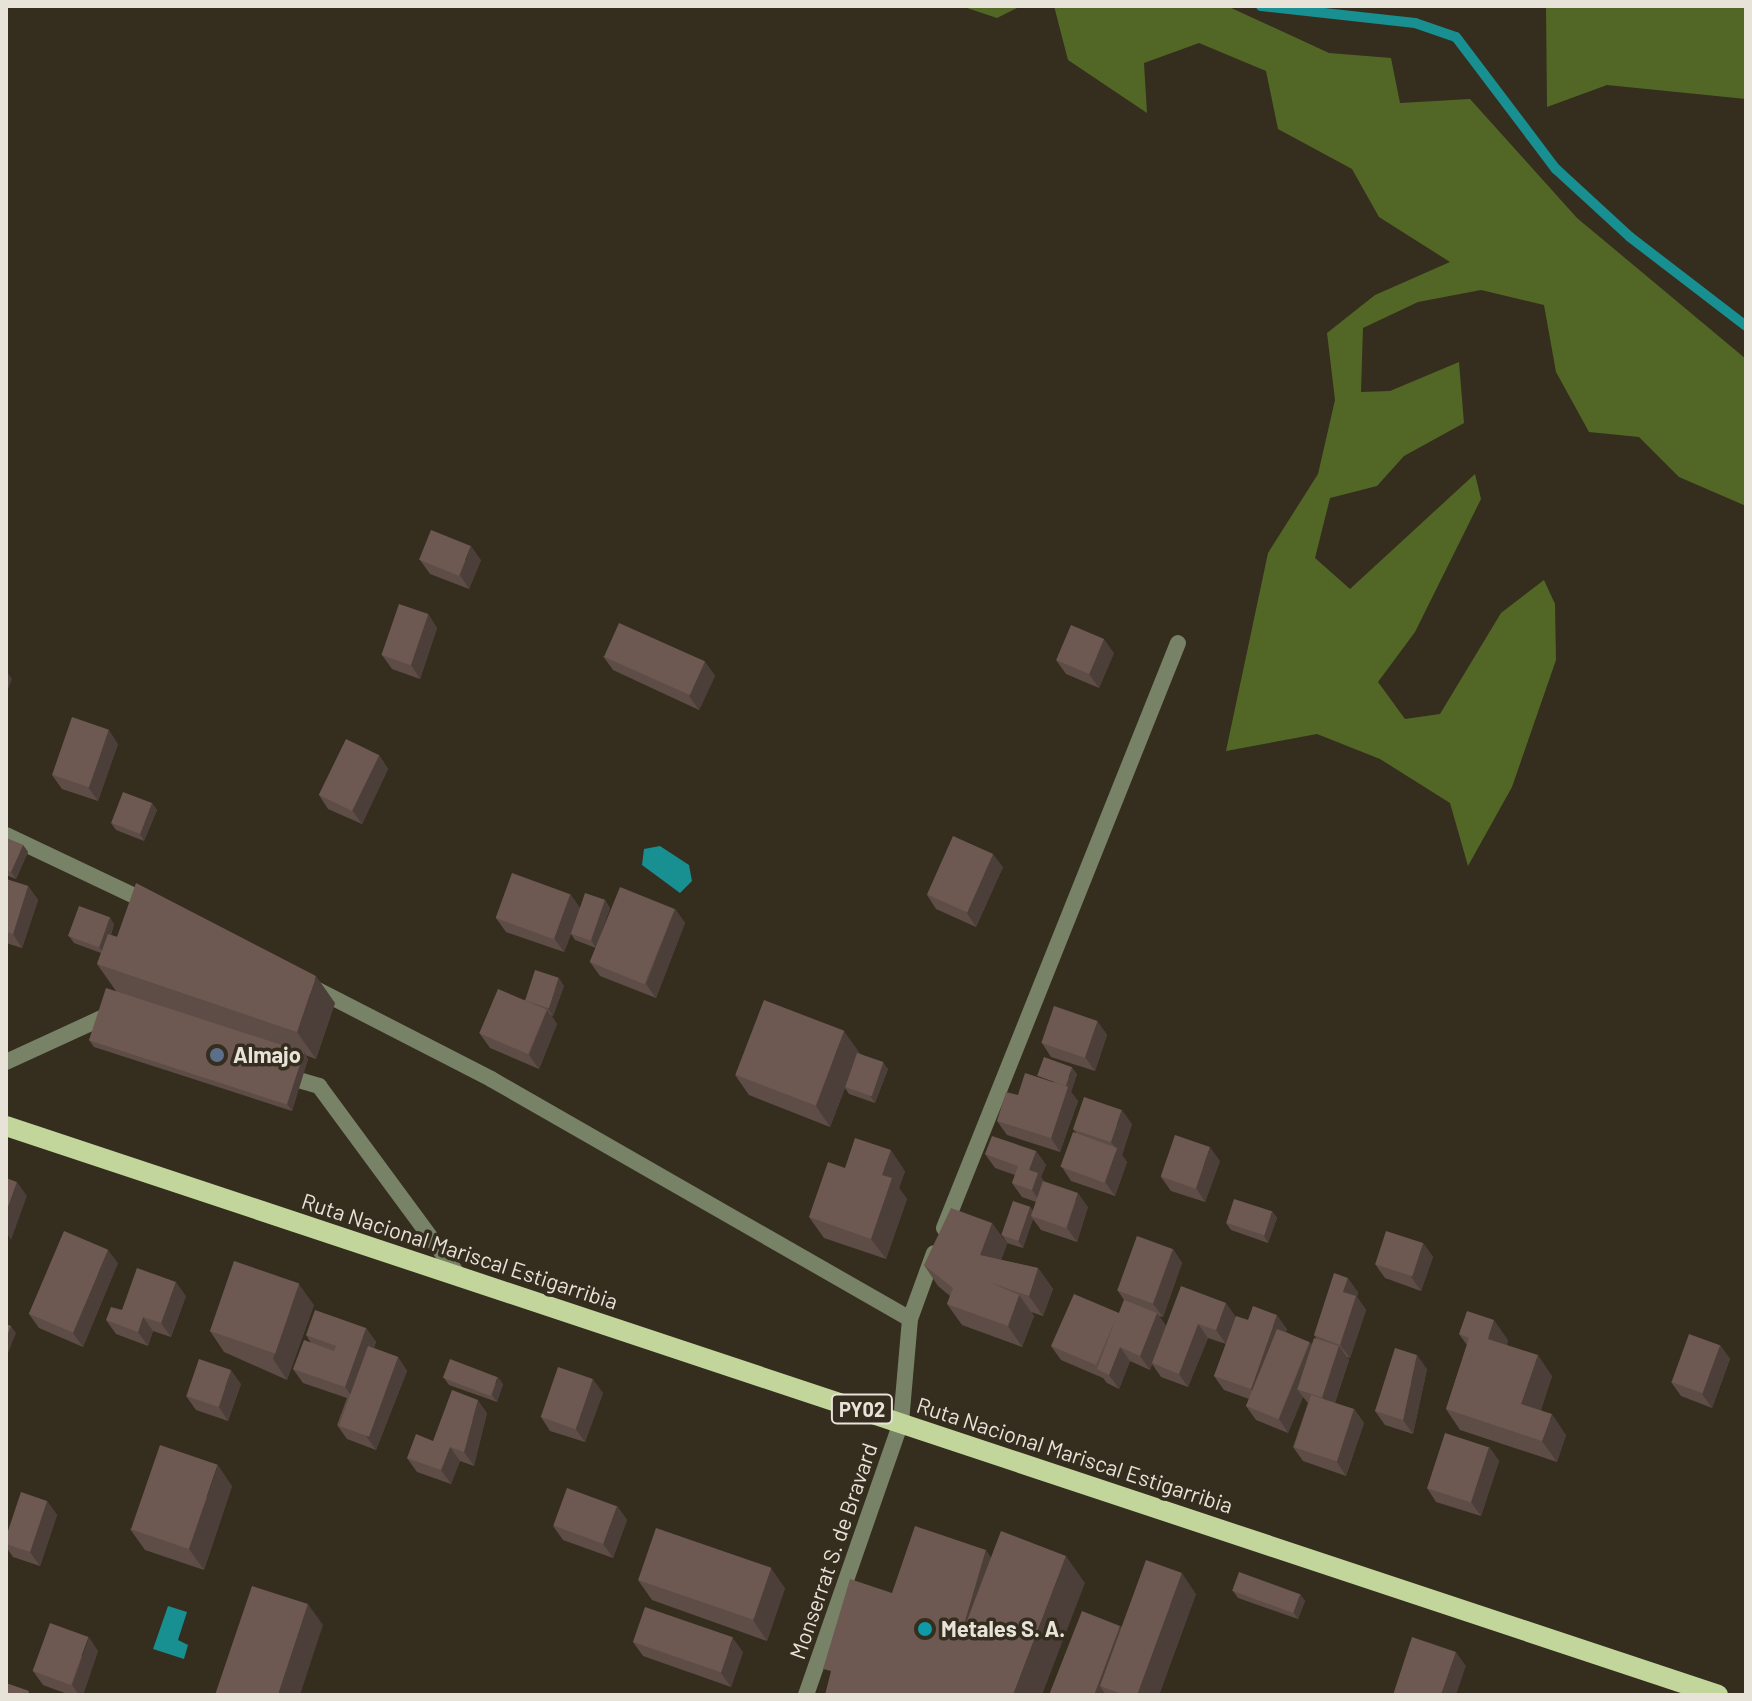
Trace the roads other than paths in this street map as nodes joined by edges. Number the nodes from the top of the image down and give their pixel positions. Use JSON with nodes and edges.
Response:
{"nodes":[{"id":1,"x":1178,"y":643,"type":"dead end"},
{"id":2,"x":6,"y":835,"type":"edge"},
{"id":3,"x":173,"y":915,"type":"edge"},
{"id":4,"x":297,"y":979,"type":"edge"},
{"id":5,"x":104,"y":1017,"type":"edge"},
{"id":6,"x":6,"y":1062,"type":"edge"},
{"id":7,"x":302,"y":1081,"type":"dead end"},
{"id":8,"x":6,"y":1126,"type":"edge"},
{"id":9,"x":459,"y":1276,"type":"junction"},
{"id":10,"x":910,"y":1319,"type":"junction"},
{"id":11,"x":901,"y":1422,"type":"junction"},
{"id":12,"x":1691,"y":1691,"type":"edge"},
{"id":13,"x":806,"y":1695,"type":"edge"},
{"id":14,"x":1718,"y":1695,"type":"edge"}],
"edges":[{"from":1,"to":10,"type":"street","name":"Monserrat S. de Bravard"},
{"from":2,"to":3,"type":"street"},
{"from":4,"to":10,"type":"street"},
{"from":5,"to":6,"type":"street"},
{"from":7,"to":9,"type":"street"},
{"from":8,"to":9,"type":"main road","name":"Ruta Nacional Mariscal Estigarribia","number":"PY02"},
{"from":9,"to":11,"type":"main road","name":"Ruta Nacional Mariscal Estigarribia","number":"PY02"},
{"from":10,"to":11,"type":"street","name":"Monserrat S. de Bravard"},
{"from":11,"to":12,"type":"main road","name":"Ruta Nacional Mariscal Estigarribia","number":"PY02"},
{"from":11,"to":13,"type":"street","name":"Monserrat S. de Bravard"},
{"from":12,"to":14,"type":"main road","name":"Ruta Nacional Mariscal Estigarribia","number":"PY02"}]}
